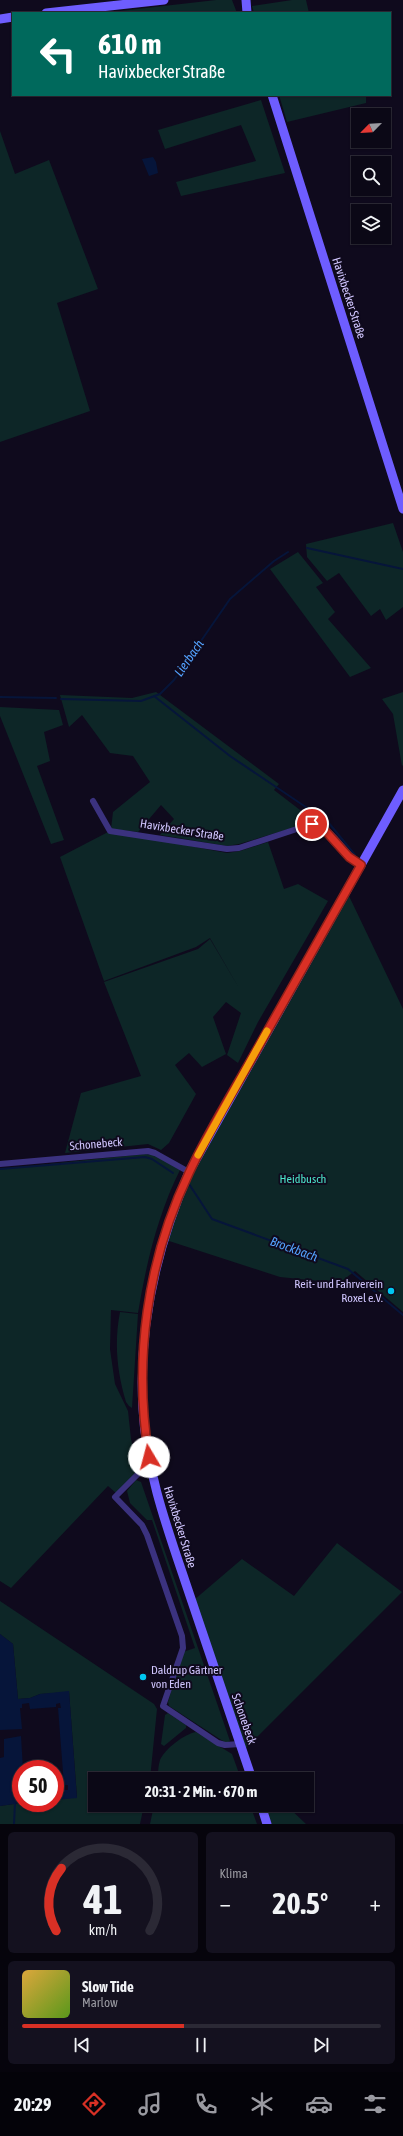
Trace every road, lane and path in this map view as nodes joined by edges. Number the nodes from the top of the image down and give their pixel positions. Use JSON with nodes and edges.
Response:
{"nodes":[{"id":1,"x":164,"y":0,"type":"edge"},
{"id":2,"x":246,"y":0,"type":"edge"},
{"id":3,"x":55,"y":12,"type":"edge"},
{"id":4,"x":247,"y":12,"type":"edge"},
{"id":5,"x":12,"y":17,"type":"edge"},
{"id":6,"x":0,"y":19,"type":"edge"},
{"id":7,"x":272,"y":96,"type":"edge"},
{"id":8,"x":403,"y":509,"type":"edge"},
{"id":9,"x":403,"y":790,"type":"edge"},
{"id":10,"x":93,"y":801,"type":"dead end"},
{"id":11,"x":361,"y":865,"type":"junction"},
{"id":12,"x":0,"y":1164,"type":"edge"},
{"id":13,"x":189,"y":1172,"type":"junction"},
{"id":14,"x":150,"y":1467,"type":"junction"},
{"id":15,"x":191,"y":1600,"type":"joint"},
{"id":16,"x":240,"y":1744,"type":"junction"},
{"id":17,"x":250,"y":1772,"type":"edge"},
{"id":18,"x":263,"y":1812,"type":"edge"},
{"id":19,"x":267,"y":1824,"type":"edge"}],
"edges":[{"from":1,"to":3,"type":"main road"},
{"from":2,"to":4,"type":"main road"},
{"from":5,"to":6,"type":"main road"},
{"from":7,"to":8,"type":"main road","name":"Havixbecker Straße"},
{"from":9,"to":11,"type":"main road","name":"Havixbecker Straße"},
{"from":10,"to":11,"type":"street","name":"Havixbecker Straße"},
{"from":11,"to":13,"type":"main road","name":"Havixbecker Straße"},
{"from":12,"to":13,"type":"street","name":"Schonebeck"},
{"from":13,"to":14,"type":"main road","name":"Havixbecker Straße"},
{"from":14,"to":15,"type":"main road","name":"Havixbecker Straße"},
{"from":14,"to":16,"type":"street"},
{"from":15,"to":16,"type":"main road","name":"Schonebeck"},
{"from":16,"to":17,"type":"main road","name":"Schonebeck"},
{"from":18,"to":19,"type":"main road"}]}
